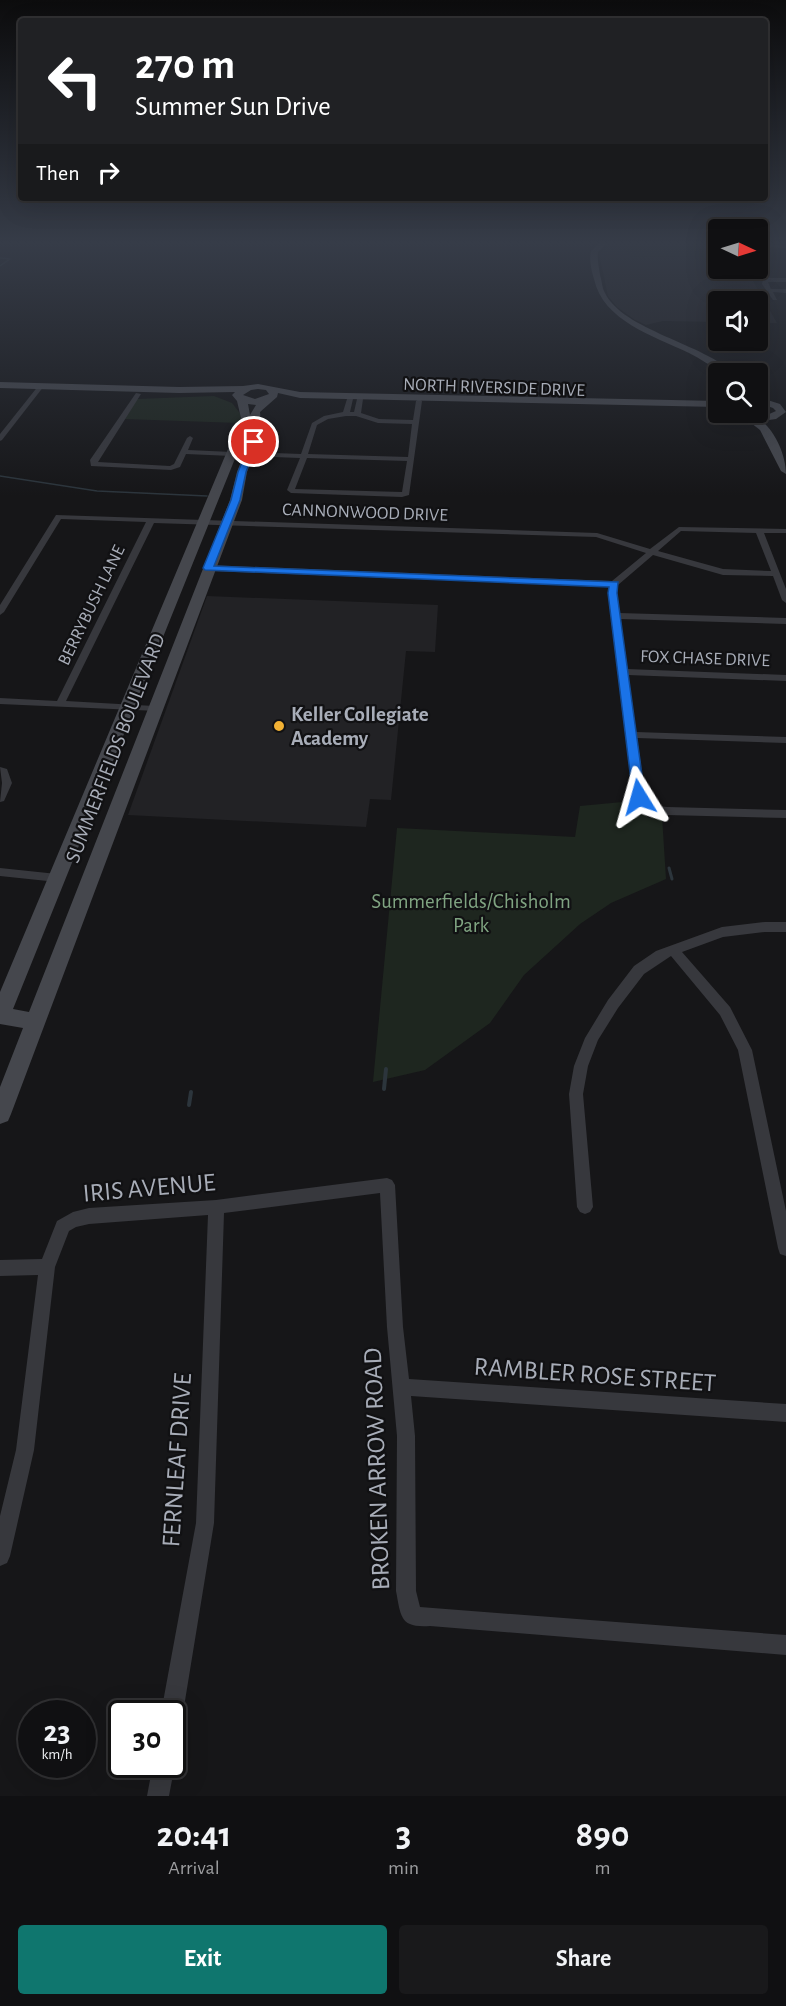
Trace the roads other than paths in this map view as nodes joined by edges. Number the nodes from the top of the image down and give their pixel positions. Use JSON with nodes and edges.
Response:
{"nodes":[{"id":1,"x":641,"y":328,"type":"edge"},
{"id":2,"x":710,"y":363,"type":"edge"},
{"id":3,"x":0,"y":385,"type":"edge"},
{"id":4,"x":39,"y":389,"type":"junction"},
{"id":5,"x":0,"y":390,"type":"edge"},
{"id":6,"x":138,"y":394,"type":"junction"},
{"id":7,"x":242,"y":396,"type":"junction"},
{"id":8,"x":268,"y":396,"type":"junction"},
{"id":9,"x":355,"y":399,"type":"junction"},
{"id":10,"x":419,"y":401,"type":"junction"},
{"id":11,"x":547,"y":403,"type":"junction"},
{"id":12,"x":768,"y":404,"type":"edge"},
{"id":13,"x":708,"y":406,"type":"edge"},
{"id":14,"x":781,"y":412,"type":"edge"},
{"id":15,"x":346,"y":414,"type":"junction"},
{"id":16,"x":357,"y":414,"type":"junction"},
{"id":17,"x":416,"y":422,"type":"junction"},
{"id":18,"x":759,"y":423,"type":"edge"},
{"id":19,"x":190,"y":438,"type":"dead end"},
{"id":20,"x":0,"y":439,"type":"edge"},
{"id":21,"x":775,"y":446,"type":"junction"},
{"id":22,"x":184,"y":452,"type":"junction"},
{"id":23,"x":232,"y":454,"type":"junction"},
{"id":24,"x":249,"y":454,"type":"junction"},
{"id":25,"x":304,"y":456,"type":"junction"},
{"id":26,"x":410,"y":459,"type":"junction"},
{"id":27,"x":786,"y":471,"type":"edge"},
{"id":28,"x":151,"y":520,"type":"junction"},
{"id":29,"x":204,"y":521,"type":"junction"},
{"id":30,"x":225,"y":522,"type":"junction"},
{"id":31,"x":759,"y":531,"type":"junction"},
{"id":32,"x":786,"y":531,"type":"edge"},
{"id":33,"x":651,"y":551,"type":"junction"},
{"id":34,"x":208,"y":568,"type":"junction"},
{"id":35,"x":776,"y":574,"type":"junction"},
{"id":36,"x":614,"y":584,"type":"junction"},
{"id":37,"x":786,"y":600,"type":"edge"},
{"id":38,"x":0,"y":612,"type":"edge"},
{"id":39,"x":615,"y":616,"type":"junction"},
{"id":40,"x":786,"y":621,"type":"edge"},
{"id":41,"x":623,"y":672,"type":"junction"},
{"id":42,"x":786,"y":678,"type":"edge"},
{"id":43,"x":0,"y":701,"type":"edge"},
{"id":44,"x":60,"y":704,"type":"junction"},
{"id":45,"x":127,"y":708,"type":"junction"},
{"id":46,"x":154,"y":709,"type":"junction"},
{"id":47,"x":631,"y":735,"type":"junction"},
{"id":48,"x":786,"y":740,"type":"edge"},
{"id":49,"x":0,"y":771,"type":"edge"},
{"id":50,"x":0,"y":798,"type":"edge"},
{"id":51,"x":786,"y":814,"type":"edge"},
{"id":52,"x":0,"y":872,"type":"edge"},
{"id":53,"x":57,"y":878,"type":"junction"},
{"id":54,"x":786,"y":927,"type":"edge"},
{"id":55,"x":674,"y":951,"type":"junction"},
{"id":56,"x":0,"y":1016,"type":"edge"},
{"id":57,"x":36,"y":1021,"type":"junction"},
{"id":58,"x":0,"y":1114,"type":"edge"},
{"id":59,"x":362,"y":1188,"type":"joint"},
{"id":60,"x":216,"y":1207,"type":"junction"},
{"id":61,"x":585,"y":1208,"type":"dead end"},
{"id":62,"x":786,"y":1248,"type":"edge"},
{"id":63,"x":47,"y":1267,"type":"junction"},
{"id":64,"x":0,"y":1268,"type":"edge"},
{"id":65,"x":401,"y":1387,"type":"junction"},
{"id":66,"x":786,"y":1413,"type":"edge"},
{"id":67,"x":0,"y":1556,"type":"edge"},
{"id":68,"x":786,"y":1645,"type":"edge"},
{"id":69,"x":174,"y":1700,"type":"edge"},
{"id":70,"x":161,"y":1778,"type":"edge"},
{"id":71,"x":158,"y":1796,"type":"edge"}],
"edges":[{"from":1,"to":2,"type":"street"},
{"from":3,"to":4,"type":"street","name":"NORTH RIVERSIDE DRIVE"},
{"from":4,"to":5,"type":"street","name":"NORTH RIVERSIDE DRIVE"},
{"from":4,"to":6,"type":"street","name":"NORTH RIVERSIDE DRIVE"},
{"from":4,"to":7,"type":"street","name":"NORTH RIVERSIDE DRIVE"},
{"from":4,"to":20,"type":"street"},
{"from":6,"to":7,"type":"street","name":"NORTH RIVERSIDE DRIVE"},
{"from":6,"to":22,"type":"street"},
{"from":7,"to":8,"type":"street","name":"NORTH RIVERSIDE DRIVE"},
{"from":7,"to":8,"type":"street","name":"NORTH RIVERSIDE DRIVE"},
{"from":7,"to":23,"type":"street","name":"SUMMERFIELDS BOULEVARD"},
{"from":8,"to":9,"type":"street","name":"NORTH RIVERSIDE DRIVE"},
{"from":8,"to":11,"type":"street","name":"NORTH RIVERSIDE DRIVE"},
{"from":8,"to":24,"type":"street","name":"SUMMERFIELDS BOULEVARD"},
{"from":9,"to":10,"type":"street","name":"NORTH RIVERSIDE DRIVE"},
{"from":9,"to":15,"type":"street"},
{"from":9,"to":16,"type":"street"},
{"from":10,"to":11,"type":"street","name":"NORTH RIVERSIDE DRIVE"},
{"from":10,"to":17,"type":"street"},
{"from":11,"to":13,"type":"street","name":"NORTH RIVERSIDE DRIVE"},
{"from":12,"to":14,"type":"street"},
{"from":14,"to":21,"type":"street"},
{"from":15,"to":16,"type":"street"},
{"from":15,"to":25,"type":"street"},
{"from":16,"to":17,"type":"street"},
{"from":17,"to":26,"type":"street"},
{"from":18,"to":21,"type":"street"},
{"from":19,"to":22,"type":"street"},
{"from":21,"to":27,"type":"street"},
{"from":22,"to":23,"type":"street"},
{"from":23,"to":24,"type":"street"},
{"from":23,"to":29,"type":"street","name":"SUMMERFIELDS BOULEVARD"},
{"from":24,"to":25,"type":"street"},
{"from":24,"to":30,"type":"street","name":"SUMMERFIELDS BOULEVARD"},
{"from":25,"to":26,"type":"street"},
{"from":25,"to":26,"type":"street"},
{"from":28,"to":29,"type":"street","name":"CANNONWOOD DRIVE"},
{"from":28,"to":38,"type":"street","name":"CANNONWOOD DRIVE"},
{"from":28,"to":44,"type":"street","name":"BERRYBUSH LANE"},
{"from":29,"to":30,"type":"street","name":"CANNONWOOD DRIVE"},
{"from":29,"to":45,"type":"street","name":"SUMMERFIELDS BOULEVARD"},
{"from":30,"to":33,"type":"street","name":"CANNONWOOD DRIVE"},
{"from":30,"to":34,"type":"street","name":"SUMMERFIELDS BOULEVARD"},
{"from":31,"to":32,"type":"street"},
{"from":31,"to":33,"type":"street"},
{"from":31,"to":35,"type":"street"},
{"from":33,"to":35,"type":"street","name":"CANNONWOOD DRIVE"},
{"from":33,"to":36,"type":"street"},
{"from":34,"to":36,"type":"street"},
{"from":34,"to":46,"type":"street","name":"SUMMERFIELDS BOULEVARD"},
{"from":35,"to":37,"type":"street"},
{"from":36,"to":39,"type":"street"},
{"from":39,"to":40,"type":"street"},
{"from":39,"to":41,"type":"street"},
{"from":41,"to":42,"type":"street","name":"FOX CHASE DRIVE"},
{"from":41,"to":47,"type":"street"},
{"from":43,"to":44,"type":"street"},
{"from":44,"to":45,"type":"street"},
{"from":45,"to":46,"type":"street"},
{"from":45,"to":53,"type":"street","name":"SUMMERFIELDS BOULEVARD"},
{"from":46,"to":57,"type":"street","name":"SUMMERFIELDS BOULEVARD"},
{"from":47,"to":48,"type":"street"},
{"from":47,"to":51,"type":"street"},
{"from":49,"to":50,"type":"street"},
{"from":52,"to":53,"type":"street"},
{"from":53,"to":56,"type":"street","name":"SUMMERFIELDS BOULEVARD"},
{"from":54,"to":55,"type":"street"},
{"from":55,"to":61,"type":"street"},
{"from":55,"to":62,"type":"street"},
{"from":56,"to":57,"type":"street"},
{"from":57,"to":58,"type":"street","name":"SUMMERFIELDS BOULEVARD"},
{"from":59,"to":60,"type":"street","name":"IRIS AVENUE"},
{"from":59,"to":65,"type":"street","name":"BROKEN ARROW ROAD"},
{"from":60,"to":63,"type":"street","name":"IRIS AVENUE"},
{"from":60,"to":69,"type":"street","name":"FERNLEAF DRIVE"},
{"from":63,"to":64,"type":"street"},
{"from":63,"to":67,"type":"street","name":"IRIS AVENUE"},
{"from":65,"to":66,"type":"street","name":"RAMBLER ROSE STREET"},
{"from":65,"to":68,"type":"street","name":"BROKEN ARROW ROAD"},
{"from":70,"to":71,"type":"street"}]}
